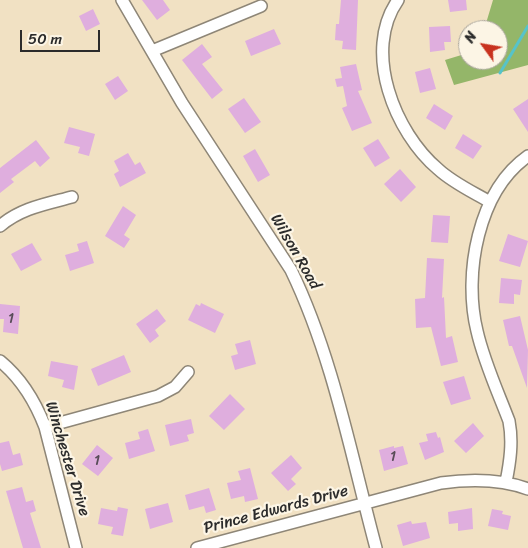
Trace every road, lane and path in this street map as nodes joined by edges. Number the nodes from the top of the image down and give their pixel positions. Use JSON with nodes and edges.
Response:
{"nodes":[{"id":1,"x":122,"y":0,"type":"edge"},
{"id":2,"x":398,"y":0,"type":"edge"},
{"id":3,"x":262,"y":6,"type":"dead end"},
{"id":4,"x":152,"y":51,"type":"junction"},
{"id":5,"x":528,"y":156,"type":"edge"},
{"id":6,"x":72,"y":197,"type":"dead end"},
{"id":7,"x":490,"y":202,"type":"junction"},
{"id":8,"x":0,"y":226,"type":"edge"},
{"id":9,"x":0,"y":361,"type":"edge"},
{"id":10,"x":188,"y":372,"type":"dead end"},
{"id":11,"x":44,"y":427,"type":"junction"},
{"id":12,"x":506,"y":482,"type":"junction"},
{"id":13,"x":528,"y":489,"type":"edge"},
{"id":14,"x":364,"y":504,"type":"junction"},
{"id":15,"x":76,"y":548,"type":"edge"},
{"id":16,"x":197,"y":548,"type":"edge"},
{"id":17,"x":376,"y":548,"type":"edge"}],
"edges":[{"from":1,"to":4,"type":"street","name":"Wilson Road"},
{"from":2,"to":7,"type":"street"},
{"from":3,"to":4,"type":"street"},
{"from":4,"to":14,"type":"street","name":"Wilson Road"},
{"from":5,"to":7,"type":"street"},
{"from":6,"to":8,"type":"street"},
{"from":7,"to":12,"type":"street"},
{"from":9,"to":11,"type":"street","name":"Winchester Drive"},
{"from":10,"to":11,"type":"street"},
{"from":11,"to":15,"type":"street","name":"Winchester Drive"},
{"from":12,"to":13,"type":"street","name":"Prince Edwards Drive"},
{"from":12,"to":14,"type":"street","name":"Prince Edwards Drive"},
{"from":14,"to":16,"type":"street","name":"Prince Edwards Drive"},
{"from":14,"to":17,"type":"street","name":"Wilson Road"}]}
